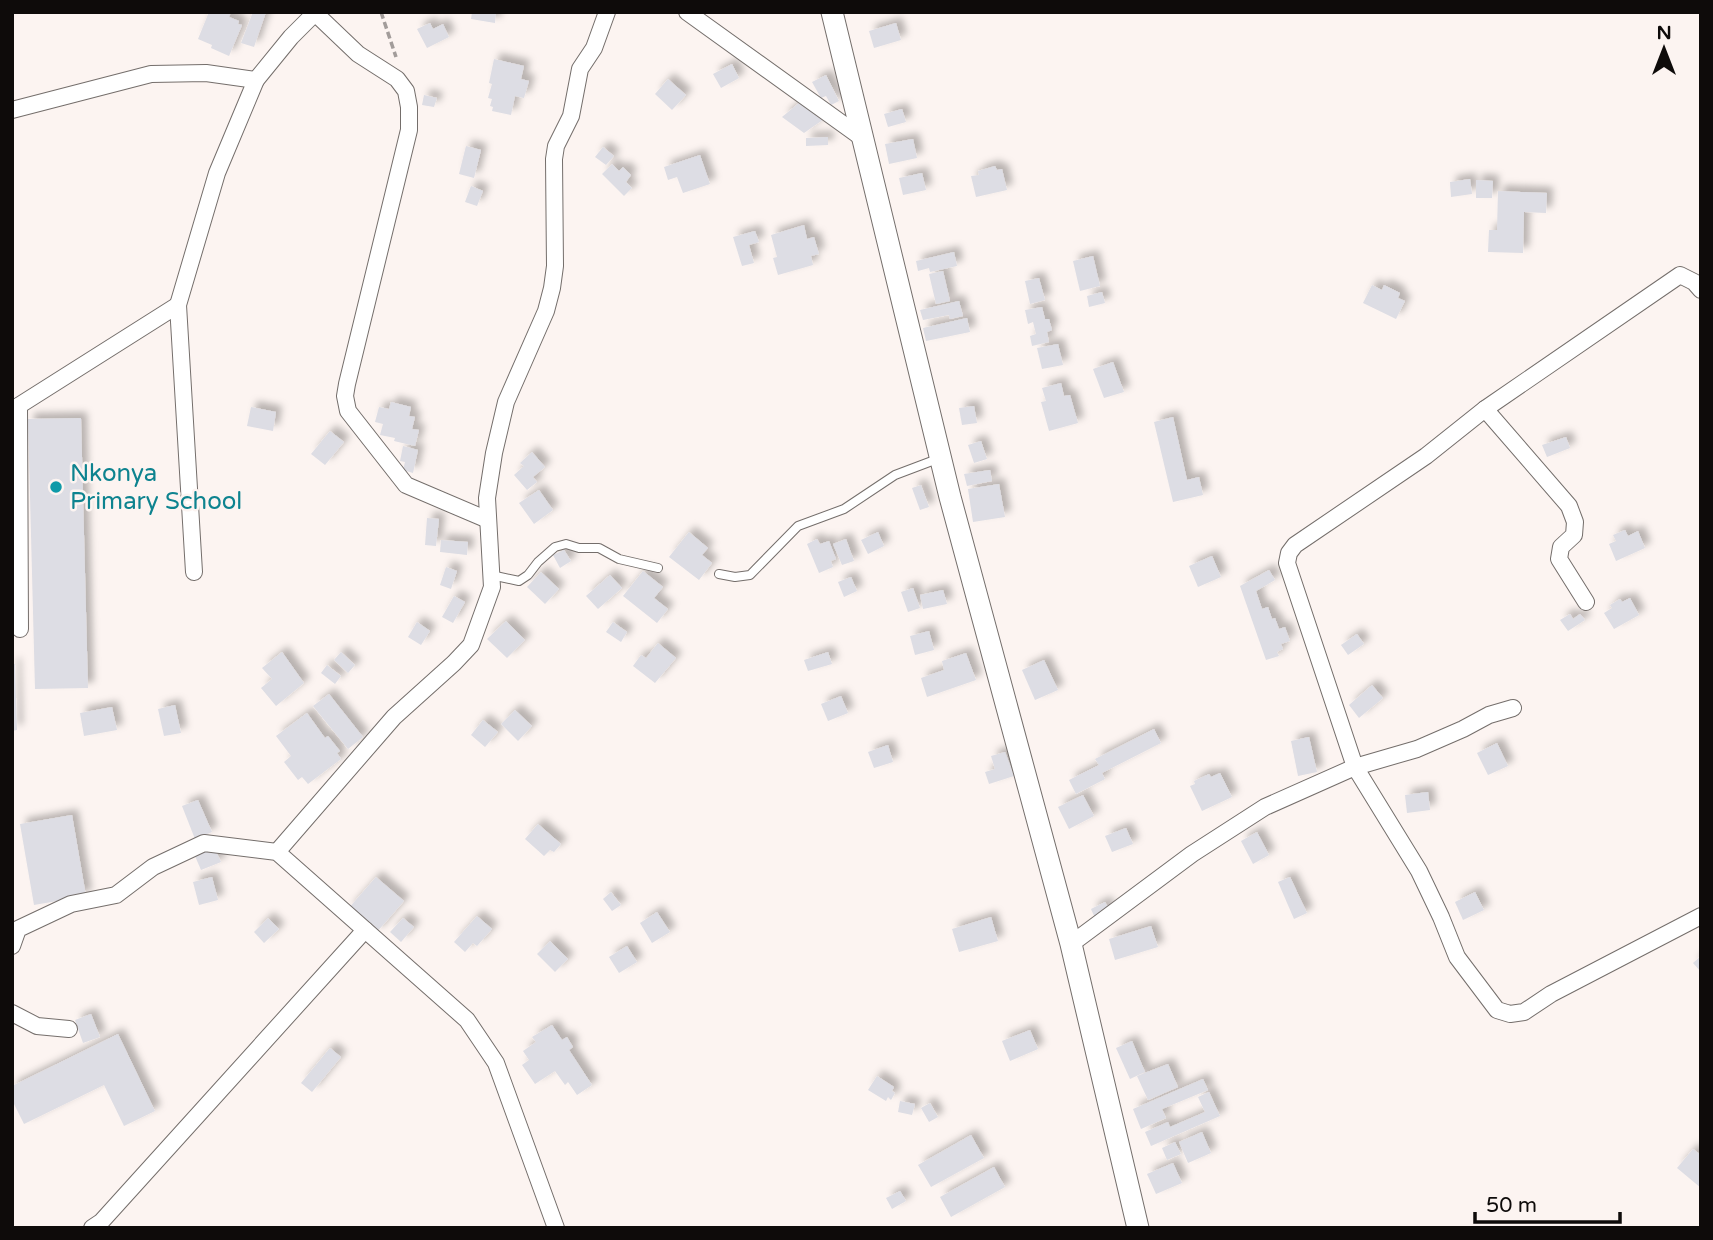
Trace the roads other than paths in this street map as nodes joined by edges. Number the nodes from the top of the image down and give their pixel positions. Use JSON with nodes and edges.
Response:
{"nodes":[{"id":1,"x":607,"y":12,"type":"edge"},
{"id":2,"x":687,"y":12,"type":"edge"},
{"id":3,"x":832,"y":12,"type":"edge"},
{"id":4,"x":315,"y":13,"type":"edge"},
{"id":5,"x":256,"y":80,"type":"junction"},
{"id":6,"x":12,"y":110,"type":"edge"},
{"id":7,"x":865,"y":140,"type":"junction"},
{"id":8,"x":1701,"y":290,"type":"edge"},
{"id":9,"x":178,"y":305,"type":"junction"},
{"id":10,"x":15,"y":408,"type":"edge"},
{"id":11,"x":1485,"y":409,"type":"junction"},
{"id":12,"x":940,"y":458,"type":"junction"},
{"id":13,"x":488,"y":520,"type":"junction"},
{"id":14,"x":658,"y":568,"type":"dead end"},
{"id":15,"x":194,"y":572,"type":"dead end"},
{"id":16,"x":719,"y":574,"type":"dead end"},
{"id":17,"x":491,"y":575,"type":"junction"},
{"id":18,"x":1586,"y":602,"type":"dead end"},
{"id":19,"x":20,"y":629,"type":"dead end"},
{"id":20,"x":1513,"y":708,"type":"dead end"},
{"id":21,"x":1355,"y":767,"type":"junction"},
{"id":22,"x":277,"y":852,"type":"junction"},
{"id":23,"x":1701,"y":916,"type":"edge"},
{"id":24,"x":365,"y":930,"type":"junction"},
{"id":25,"x":1071,"y":944,"type":"junction"},
{"id":26,"x":12,"y":946,"type":"edge"},
{"id":27,"x":12,"y":1013,"type":"edge"},
{"id":28,"x":69,"y":1029,"type":"dead end"},
{"id":29,"x":92,"y":1228,"type":"edge"},
{"id":30,"x":556,"y":1228,"type":"edge"},
{"id":31,"x":1138,"y":1228,"type":"edge"}],
"edges":[{"from":1,"to":13,"type":"street"},
{"from":2,"to":7,"type":"street"},
{"from":3,"to":7,"type":"street"},
{"from":4,"to":5,"type":"street"},
{"from":4,"to":13,"type":"street"},
{"from":5,"to":6,"type":"street"},
{"from":5,"to":9,"type":"street"},
{"from":7,"to":12,"type":"street"},
{"from":8,"to":11,"type":"street"},
{"from":9,"to":10,"type":"street"},
{"from":9,"to":15,"type":"street"},
{"from":10,"to":19,"type":"street"},
{"from":11,"to":18,"type":"street"},
{"from":11,"to":21,"type":"street"},
{"from":12,"to":16,"type":"lane"},
{"from":12,"to":25,"type":"street"},
{"from":13,"to":17,"type":"street"},
{"from":14,"to":17,"type":"lane"},
{"from":17,"to":22,"type":"street"},
{"from":20,"to":21,"type":"street"},
{"from":21,"to":23,"type":"street"},
{"from":21,"to":25,"type":"street"},
{"from":22,"to":24,"type":"street"},
{"from":22,"to":26,"type":"street"},
{"from":24,"to":29,"type":"street"},
{"from":24,"to":30,"type":"street"},
{"from":25,"to":31,"type":"street"},
{"from":27,"to":28,"type":"street"}]}
